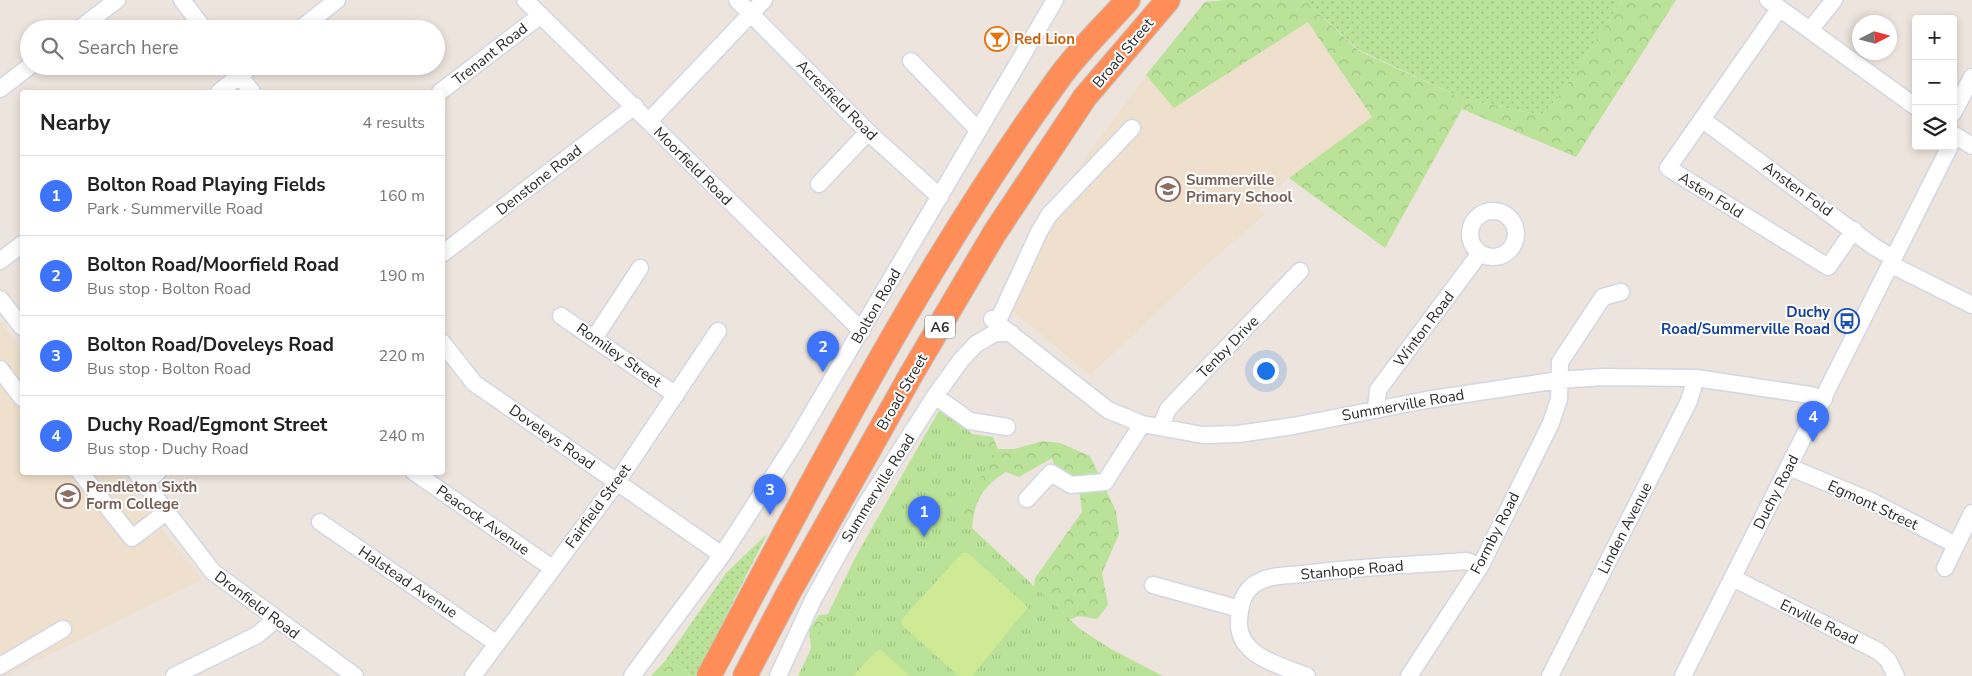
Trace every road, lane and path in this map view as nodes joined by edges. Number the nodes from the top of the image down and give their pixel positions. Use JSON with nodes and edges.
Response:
{"nodes":[{"id":1,"x":117,"y":0,"type":"edge"},
{"id":2,"x":182,"y":0,"type":"edge"},
{"id":3,"x":337,"y":0,"type":"edge"},
{"id":4,"x":525,"y":0,"type":"edge"},
{"id":5,"x":737,"y":0,"type":"edge"},
{"id":6,"x":764,"y":0,"type":"edge"},
{"id":7,"x":1055,"y":0,"type":"edge"},
{"id":8,"x":1115,"y":0,"type":"edge"},
{"id":9,"x":1128,"y":0,"type":"edge"},
{"id":10,"x":1168,"y":0,"type":"edge"},
{"id":11,"x":1834,"y":0,"type":"edge"},
{"id":12,"x":1773,"y":5,"type":"edge"},
{"id":13,"x":752,"y":14,"type":"junction"},
{"id":14,"x":541,"y":15,"type":"junction"},
{"id":15,"x":91,"y":20,"type":"edge"},
{"id":16,"x":197,"y":20,"type":"edge"},
{"id":17,"x":311,"y":20,"type":"edge"},
{"id":18,"x":1810,"y":30,"type":"junction"},
{"id":19,"x":911,"y":61,"type":"dead end"},
{"id":20,"x":20,"y":74,"type":"edge"},
{"id":21,"x":236,"y":75,"type":"edge"},
{"id":22,"x":244,"y":75,"type":"edge"},
{"id":23,"x":1060,"y":76,"type":"junction"},
{"id":24,"x":1972,"y":77,"type":"edge"},
{"id":25,"x":0,"y":89,"type":"edge"},
{"id":26,"x":221,"y":90,"type":"edge"},
{"id":27,"x":251,"y":90,"type":"edge"},
{"id":28,"x":443,"y":90,"type":"edge"},
{"id":29,"x":1913,"y":105,"type":"edge"},
{"id":30,"x":1957,"y":105,"type":"edge"},
{"id":31,"x":635,"y":106,"type":"junction"},
{"id":32,"x":1703,"y":120,"type":"junction"},
{"id":33,"x":649,"y":121,"type":"junction"},
{"id":34,"x":1132,"y":128,"type":"dead end"},
{"id":35,"x":978,"y":130,"type":"junction"},
{"id":36,"x":868,"y":132,"type":"junction"},
{"id":37,"x":1957,"y":140,"type":"edge"},
{"id":38,"x":1972,"y":146,"type":"edge"},
{"id":39,"x":1947,"y":150,"type":"edge"},
{"id":40,"x":819,"y":184,"type":"dead end"},
{"id":41,"x":940,"y":197,"type":"junction"},
{"id":42,"x":1854,"y":230,"type":"junction"},
{"id":43,"x":20,"y":246,"type":"edge"},
{"id":44,"x":445,"y":252,"type":"edge"},
{"id":45,"x":1480,"y":253,"type":"dead end"},
{"id":46,"x":0,"y":261,"type":"edge"},
{"id":47,"x":1891,"y":261,"type":"junction"},
{"id":48,"x":640,"y":268,"type":"dead end"},
{"id":49,"x":1300,"y":271,"type":"dead end"},
{"id":50,"x":1621,"y":292,"type":"dead end"},
{"id":51,"x":0,"y":299,"type":"edge"},
{"id":52,"x":1972,"y":305,"type":"edge"},
{"id":53,"x":561,"y":316,"type":"dead end"},
{"id":54,"x":20,"y":324,"type":"edge"},
{"id":55,"x":718,"y":331,"type":"dead end"},
{"id":56,"x":862,"y":331,"type":"junction"},
{"id":57,"x":1011,"y":333,"type":"junction"},
{"id":58,"x":595,"y":337,"type":"junction"},
{"id":59,"x":445,"y":346,"type":"edge"},
{"id":60,"x":0,"y":369,"type":"edge"},
{"id":61,"x":1696,"y":378,"type":"junction"},
{"id":62,"x":1559,"y":380,"type":"junction"},
{"id":63,"x":20,"y":395,"type":"edge"},
{"id":64,"x":676,"y":395,"type":"junction"},
{"id":65,"x":935,"y":396,"type":"junction"},
{"id":66,"x":1824,"y":400,"type":"junction"},
{"id":67,"x":1376,"y":408,"type":"junction"},
{"id":68,"x":1142,"y":424,"type":"junction"},
{"id":69,"x":1161,"y":426,"type":"junction"},
{"id":70,"x":1007,"y":427,"type":"dead end"},
{"id":71,"x":1789,"y":467,"type":"junction"},
{"id":72,"x":82,"y":475,"type":"edge"},
{"id":73,"x":418,"y":475,"type":"edge"},
{"id":74,"x":140,"y":478,"type":"edge"},
{"id":75,"x":617,"y":482,"type":"junction"},
{"id":76,"x":1028,"y":499,"type":"dead end"},
{"id":77,"x":166,"y":512,"type":"junction"},
{"id":78,"x":1972,"y":513,"type":"edge"},
{"id":79,"x":320,"y":522,"type":"dead end"},
{"id":80,"x":1956,"y":545,"type":"junction"},
{"id":81,"x":722,"y":555,"type":"junction"},
{"id":82,"x":1480,"y":567,"type":"junction"},
{"id":83,"x":552,"y":568,"type":"junction"},
{"id":84,"x":1945,"y":568,"type":"dead end"},
{"id":85,"x":1733,"y":578,"type":"junction"},
{"id":86,"x":1153,"y":585,"type":"dead end"},
{"id":87,"x":1240,"y":609,"type":"junction"},
{"id":88,"x":273,"y":618,"type":"junction"},
{"id":89,"x":63,"y":629,"type":"dead end"},
{"id":90,"x":496,"y":643,"type":"junction"},
{"id":91,"x":0,"y":666,"type":"edge"},
{"id":92,"x":174,"y":676,"type":"edge"},
{"id":93,"x":355,"y":676,"type":"edge"},
{"id":94,"x":472,"y":676,"type":"edge"},
{"id":95,"x":632,"y":676,"type":"edge"},
{"id":96,"x":709,"y":676,"type":"edge"},
{"id":97,"x":745,"y":676,"type":"edge"},
{"id":98,"x":778,"y":676,"type":"edge"},
{"id":99,"x":1307,"y":676,"type":"edge"},
{"id":100,"x":1410,"y":676,"type":"edge"},
{"id":101,"x":1550,"y":676,"type":"edge"},
{"id":102,"x":1683,"y":676,"type":"edge"},
{"id":103,"x":1896,"y":676,"type":"edge"}],
"edges":[{"from":1,"to":15,"type":"street"},
{"from":2,"to":16,"type":"street"},
{"from":3,"to":17,"type":"street"},
{"from":4,"to":14,"type":"street","name":"Moorfield Road"},
{"from":5,"to":13,"type":"street","name":"Acresfield Road"},
{"from":6,"to":13,"type":"street"},
{"from":7,"to":35,"type":"street","name":"Bolton Road"},
{"from":8,"to":23,"type":"highway","number":"A6"},
{"from":9,"to":23,"type":"highway","name":"Broad Street"},
{"from":10,"to":97,"type":"highway","name":"Broad Street","number":"A6"},
{"from":11,"to":18,"type":"street"},
{"from":12,"to":18,"type":"street"},
{"from":12,"to":32,"type":"street","name":"Asten Fold"},
{"from":13,"to":33,"type":"street"},
{"from":13,"to":36,"type":"street","name":"Acresfield Road"},
{"from":14,"to":28,"type":"street","name":"Trenant Road"},
{"from":14,"to":31,"type":"street","name":"Moorfield Road"},
{"from":18,"to":29,"type":"street"},
{"from":19,"to":35,"type":"street"},
{"from":20,"to":25,"type":"street"},
{"from":21,"to":26,"type":"street"},
{"from":22,"to":27,"type":"street"},
{"from":23,"to":96,"type":"highway","name":"Broad Street","number":"A6"},
{"from":24,"to":30,"type":"street"},
{"from":31,"to":33,"type":"street","name":"Moorfield Road"},
{"from":31,"to":44,"type":"street","name":"Denstone Road"},
{"from":32,"to":42,"type":"street","name":"Ansten Fold"},
{"from":32,"to":42,"type":"street","name":"Asten Fold"},
{"from":33,"to":56,"type":"street","name":"Moorfield Road"},
{"from":34,"to":57,"type":"street","name":"Summerville Road"},
{"from":35,"to":41,"type":"street","name":"Bolton Road"},
{"from":36,"to":40,"type":"street"},
{"from":36,"to":41,"type":"street","name":"Acresfield Road"},
{"from":37,"to":38,"type":"street"},
{"from":39,"to":47,"type":"street","name":"Duchy Road"},
{"from":41,"to":56,"type":"street","name":"Bolton Road"},
{"from":42,"to":47,"type":"street","name":"Ansten Fold"},
{"from":43,"to":46,"type":"street"},
{"from":45,"to":67,"type":"street","name":"Winton Road"},
{"from":47,"to":52,"type":"street"},
{"from":47,"to":66,"type":"street","name":"Duchy Road"},
{"from":48,"to":58,"type":"street"},
{"from":49,"to":69,"type":"street","name":"Tenby Drive"},
{"from":50,"to":62,"type":"street","name":"Formby Road"},
{"from":51,"to":54,"type":"street"},
{"from":53,"to":58,"type":"street","name":"Romiley Street"},
{"from":55,"to":64,"type":"street","name":"Fairfield Street"},
{"from":56,"to":81,"type":"street","name":"Bolton Road"},
{"from":57,"to":65,"type":"street","name":"Summerville Road"},
{"from":57,"to":68,"type":"street","name":"Summerville Road"},
{"from":58,"to":64,"type":"street","name":"Romiley Street"},
{"from":59,"to":75,"type":"street","name":"Doveleys Road"},
{"from":60,"to":63,"type":"street"},
{"from":61,"to":62,"type":"street","name":"Summerville Road"},
{"from":61,"to":66,"type":"street","name":"Summerville Road"},
{"from":61,"to":101,"type":"street","name":"Linden Avenue"},
{"from":62,"to":67,"type":"street","name":"Summerville Road"},
{"from":62,"to":82,"type":"street","name":"Formby Road"},
{"from":64,"to":75,"type":"street","name":"Fairfield Street"},
{"from":65,"to":70,"type":"street"},
{"from":65,"to":98,"type":"street","name":"Summerville Road"},
{"from":66,"to":71,"type":"street","name":"Duchy Road"},
{"from":67,"to":69,"type":"street","name":"Summerville Road"},
{"from":68,"to":69,"type":"street","name":"Summerville Road"},
{"from":68,"to":76,"type":"street"},
{"from":71,"to":80,"type":"street","name":"Egmont Street"},
{"from":71,"to":85,"type":"street","name":"Duchy Road"},
{"from":72,"to":77,"type":"street"},
{"from":73,"to":83,"type":"street","name":"Peacock Avenue"},
{"from":74,"to":77,"type":"street","name":"Dronfield Road"},
{"from":75,"to":81,"type":"street","name":"Doveleys Road"},
{"from":75,"to":83,"type":"street","name":"Fairfield Street"},
{"from":77,"to":88,"type":"street","name":"Dronfield Road"},
{"from":78,"to":80,"type":"street"},
{"from":79,"to":90,"type":"street","name":"Halstead Avenue"},
{"from":80,"to":84,"type":"street"},
{"from":81,"to":95,"type":"street","name":"Bolton Road"},
{"from":82,"to":87,"type":"street","name":"Stanhope Road"},
{"from":82,"to":100,"type":"street","name":"Formby Road"},
{"from":83,"to":90,"type":"street","name":"Fairfield Street"},
{"from":85,"to":102,"type":"street","name":"Duchy Road"},
{"from":85,"to":103,"type":"street","name":"Enville Road"},
{"from":86,"to":87,"type":"street"},
{"from":87,"to":99,"type":"street","name":"Stanhope Road"},
{"from":88,"to":92,"type":"street"},
{"from":88,"to":93,"type":"street","name":"Dronfield Road"},
{"from":89,"to":91,"type":"street"},
{"from":90,"to":94,"type":"street","name":"Fairfield Street"}]}
